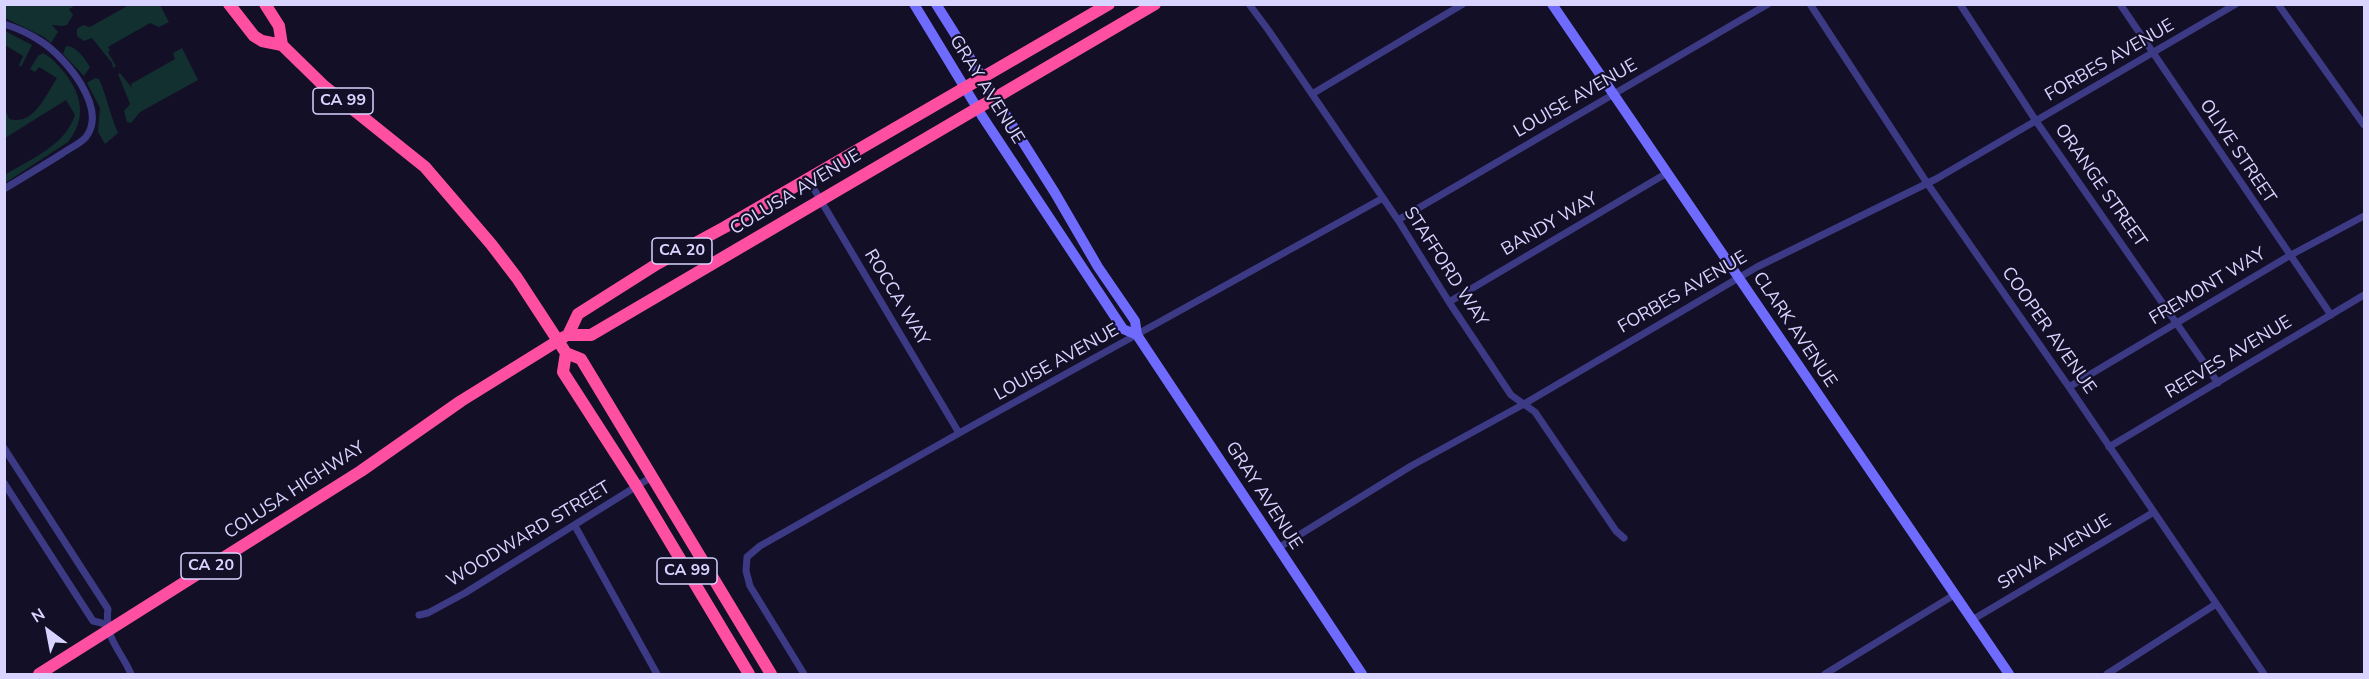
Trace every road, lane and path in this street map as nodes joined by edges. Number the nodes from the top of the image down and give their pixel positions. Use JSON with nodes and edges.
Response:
{"nodes":[{"id":1,"x":229,"y":4,"type":"edge"},
{"id":2,"x":265,"y":4,"type":"edge"},
{"id":3,"x":914,"y":4,"type":"edge"},
{"id":4,"x":936,"y":4,"type":"edge"},
{"id":5,"x":1109,"y":4,"type":"edge"},
{"id":6,"x":1155,"y":4,"type":"edge"},
{"id":7,"x":1249,"y":4,"type":"edge"},
{"id":8,"x":1463,"y":4,"type":"edge"},
{"id":9,"x":1552,"y":4,"type":"edge"},
{"id":10,"x":1768,"y":4,"type":"edge"},
{"id":11,"x":1810,"y":4,"type":"edge"},
{"id":12,"x":1960,"y":4,"type":"edge"},
{"id":13,"x":2120,"y":4,"type":"edge"},
{"id":14,"x":2236,"y":4,"type":"edge"},
{"id":15,"x":2278,"y":4,"type":"edge"},
{"id":16,"x":4,"y":24,"type":"edge"},
{"id":17,"x":282,"y":45,"type":"junction"},
{"id":18,"x":2152,"y":53,"type":"junction"},
{"id":19,"x":982,"y":78,"type":"junction"},
{"id":20,"x":964,"y":87,"type":"junction"},
{"id":21,"x":1312,"y":94,"type":"junction"},
{"id":22,"x":1614,"y":94,"type":"junction"},
{"id":23,"x":994,"y":99,"type":"junction"},
{"id":24,"x":977,"y":109,"type":"junction"},
{"id":25,"x":2036,"y":121,"type":"junction"},
{"id":26,"x":2364,"y":125,"type":"edge"},
{"id":27,"x":1667,"y":173,"type":"junction"},
{"id":28,"x":808,"y":178,"type":"junction"},
{"id":29,"x":1927,"y":183,"type":"junction"},
{"id":30,"x":4,"y":189,"type":"edge"},
{"id":31,"x":1383,"y":198,"type":"junction"},
{"id":32,"x":820,"y":200,"type":"junction"},
{"id":33,"x":2364,"y":216,"type":"edge"},
{"id":34,"x":1398,"y":220,"type":"junction"},
{"id":35,"x":2289,"y":256,"type":"junction"},
{"id":36,"x":1738,"y":277,"type":"junction"},
{"id":37,"x":2364,"y":295,"type":"edge"},
{"id":38,"x":1449,"y":302,"type":"junction"},
{"id":39,"x":2331,"y":315,"type":"junction"},
{"id":40,"x":2176,"y":323,"type":"junction"},
{"id":41,"x":1137,"y":335,"type":"junction"},
{"id":42,"x":563,"y":338,"type":"junction"},
{"id":43,"x":566,"y":353,"type":"junction"},
{"id":44,"x":2218,"y":383,"type":"junction"},
{"id":45,"x":2069,"y":387,"type":"junction"},
{"id":46,"x":1524,"y":404,"type":"junction"},
{"id":47,"x":959,"y":433,"type":"junction"},
{"id":48,"x":2109,"y":447,"type":"junction"},
{"id":49,"x":4,"y":448,"type":"edge"},
{"id":50,"x":653,"y":477,"type":"junction"},
{"id":51,"x":4,"y":483,"type":"edge"},
{"id":52,"x":637,"y":487,"type":"junction"},
{"id":53,"x":2154,"y":512,"type":"junction"},
{"id":54,"x":575,"y":526,"type":"junction"},
{"id":55,"x":1624,"y":538,"type":"dead end"},
{"id":56,"x":1278,"y":548,"type":"junction"},
{"id":57,"x":1954,"y":595,"type":"junction"},
{"id":58,"x":2216,"y":604,"type":"junction"},
{"id":59,"x":419,"y":615,"type":"dead end"},
{"id":60,"x":1972,"y":620,"type":"junction"},
{"id":61,"x":108,"y":627,"type":"junction"},
{"id":62,"x":39,"y":675,"type":"edge"},
{"id":63,"x":131,"y":675,"type":"edge"},
{"id":64,"x":657,"y":675,"type":"edge"},
{"id":65,"x":749,"y":675,"type":"edge"},
{"id":66,"x":771,"y":675,"type":"edge"},
{"id":67,"x":804,"y":675,"type":"edge"},
{"id":68,"x":1362,"y":675,"type":"edge"},
{"id":69,"x":1825,"y":675,"type":"edge"},
{"id":70,"x":2009,"y":675,"type":"edge"},
{"id":71,"x":2107,"y":675,"type":"edge"},
{"id":72,"x":2264,"y":675,"type":"edge"}],
"edges":[{"from":1,"to":17,"type":"highway","number":"CA 99"},
{"from":2,"to":17,"type":"highway","number":"CA 99"},
{"from":3,"to":20,"type":"main road","name":"GRAY AVENUE"},
{"from":4,"to":19,"type":"main road","name":"GRAY AVENUE"},
{"from":5,"to":19,"type":"highway","name":"COLUSA AVENUE","number":"CA 20"},
{"from":6,"to":23,"type":"highway","name":"COLUSA AVENUE","number":"CA 20"},
{"from":7,"to":21,"type":"street","name":"STAFFORD WAY"},
{"from":8,"to":21,"type":"street"},
{"from":9,"to":22,"type":"main road","name":"CLARK AVENUE"},
{"from":10,"to":22,"type":"street","name":"LOUISE AVENUE"},
{"from":11,"to":29,"type":"street","name":"COOPER AVENUE"},
{"from":12,"to":25,"type":"street","name":"ORANGE STREET"},
{"from":13,"to":18,"type":"street","name":"OLIVE STREET"},
{"from":14,"to":18,"type":"street","name":"FORBES AVENUE"},
{"from":15,"to":26,"type":"street"},
{"from":16,"to":30,"type":"street"},
{"from":17,"to":42,"type":"highway","number":"CA 99"},
{"from":18,"to":25,"type":"street","name":"FORBES AVENUE"},
{"from":18,"to":35,"type":"street","name":"OLIVE STREET"},
{"from":19,"to":20,"type":"highway","name":"COLUSA AVENUE","number":"CA 20"},
{"from":19,"to":23,"type":"main road","name":"GRAY AVENUE"},
{"from":20,"to":24,"type":"main road","name":"GRAY AVENUE"},
{"from":20,"to":28,"type":"highway","name":"COLUSA AVENUE","number":"CA 20"},
{"from":21,"to":31,"type":"street","name":"STAFFORD WAY"},
{"from":22,"to":27,"type":"main road","name":"CLARK AVENUE"},
{"from":22,"to":34,"type":"street","name":"LOUISE AVENUE"},
{"from":23,"to":24,"type":"highway","name":"COLUSA AVENUE","number":"CA 20"},
{"from":23,"to":41,"type":"main road","name":"GRAY AVENUE"},
{"from":24,"to":32,"type":"highway","name":"COLUSA AVENUE","number":"CA 20"},
{"from":24,"to":41,"type":"main road","name":"GRAY AVENUE"},
{"from":25,"to":29,"type":"street","name":"FORBES AVENUE"},
{"from":25,"to":40,"type":"street","name":"ORANGE STREET"},
{"from":27,"to":36,"type":"main road","name":"CLARK AVENUE"},
{"from":27,"to":38,"type":"street","name":"BANDY WAY"},
{"from":28,"to":32,"type":"street","name":"ROCCA WAY"},
{"from":28,"to":42,"type":"highway","name":"COLUSA AVENUE","number":"CA 20"},
{"from":29,"to":36,"type":"street","name":"FORBES AVENUE"},
{"from":29,"to":45,"type":"street","name":"COOPER AVENUE"},
{"from":31,"to":34,"type":"street","name":"STAFFORD WAY"},
{"from":31,"to":41,"type":"street","name":"LOUISE AVENUE"},
{"from":32,"to":42,"type":"highway","name":"COLUSA AVENUE","number":"CA 20"},
{"from":32,"to":47,"type":"street","name":"ROCCA WAY"},
{"from":33,"to":35,"type":"street","name":"FREMONT WAY"},
{"from":34,"to":38,"type":"street","name":"STAFFORD WAY"},
{"from":35,"to":39,"type":"street","name":"OLIVE STREET"},
{"from":35,"to":40,"type":"street","name":"FREMONT WAY"},
{"from":36,"to":46,"type":"street","name":"FORBES AVENUE"},
{"from":36,"to":57,"type":"main road","name":"CLARK AVENUE"},
{"from":37,"to":39,"type":"street","name":"REEVES AVENUE"},
{"from":38,"to":46,"type":"street","name":"STAFFORD WAY"},
{"from":39,"to":44,"type":"street","name":"REEVES AVENUE"},
{"from":40,"to":44,"type":"street","name":"ORANGE STREET"},
{"from":40,"to":45,"type":"street","name":"FREMONT WAY"},
{"from":41,"to":47,"type":"street","name":"LOUISE AVENUE"},
{"from":41,"to":56,"type":"main road","name":"GRAY AVENUE"},
{"from":42,"to":43,"type":"highway","number":"CA 99"},
{"from":42,"to":61,"type":"highway","name":"COLUSA HIGHWAY","number":"CA 20"},
{"from":43,"to":50,"type":"highway","number":"CA 99"},
{"from":43,"to":52,"type":"highway","number":"CA 99"},
{"from":44,"to":48,"type":"street","name":"REEVES AVENUE"},
{"from":45,"to":48,"type":"street","name":"COOPER AVENUE"},
{"from":46,"to":55,"type":"street","name":"STAFFORD WAY"},
{"from":46,"to":56,"type":"street","name":"FORBES AVENUE"},
{"from":47,"to":67,"type":"street","name":"LOUISE AVENUE"},
{"from":48,"to":53,"type":"street","name":"COOPER AVENUE"},
{"from":49,"to":61,"type":"street"},
{"from":50,"to":52,"type":"street","name":"WOODWARD STREET"},
{"from":50,"to":66,"type":"highway","number":"CA 99"},
{"from":51,"to":61,"type":"street"},
{"from":52,"to":54,"type":"street","name":"WOODWARD STREET"},
{"from":52,"to":65,"type":"highway","number":"CA 99"},
{"from":53,"to":58,"type":"street","name":"COOPER AVENUE"},
{"from":53,"to":60,"type":"street","name":"SPIVA AVENUE"},
{"from":54,"to":59,"type":"street","name":"WOODWARD STREET"},
{"from":54,"to":64,"type":"street"},
{"from":56,"to":68,"type":"main road","name":"GRAY AVENUE"},
{"from":57,"to":60,"type":"main road","name":"CLARK AVENUE"},
{"from":57,"to":69,"type":"street"},
{"from":58,"to":71,"type":"street"},
{"from":58,"to":72,"type":"street","name":"COOPER AVENUE"},
{"from":60,"to":70,"type":"main road","name":"CLARK AVENUE"},
{"from":61,"to":62,"type":"highway","name":"COLUSA HIGHWAY","number":"CA 20"},
{"from":61,"to":63,"type":"street"}]}
